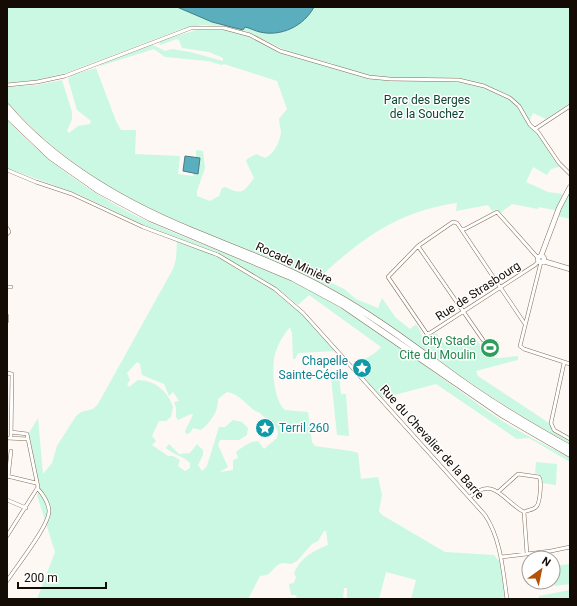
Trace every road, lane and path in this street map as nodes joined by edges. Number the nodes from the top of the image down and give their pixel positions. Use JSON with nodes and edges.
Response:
{"nodes":[{"id":1,"x":7,"y":85,"type":"edge"},
{"id":2,"x":570,"y":106,"type":"edge"},
{"id":3,"x":7,"y":108,"type":"edge"},
{"id":4,"x":7,"y":115,"type":"edge"},
{"id":5,"x":535,"y":129,"type":"junction"},
{"id":6,"x":7,"y":170,"type":"edge"},
{"id":7,"x":570,"y":174,"type":"edge"},
{"id":8,"x":570,"y":187,"type":"edge"},
{"id":9,"x":7,"y":228,"type":"edge"},
{"id":10,"x":461,"y":228,"type":"junction"},
{"id":11,"x":7,"y":234,"type":"edge"},
{"id":12,"x":418,"y":246,"type":"junction"},
{"id":13,"x":540,"y":260,"type":"junction"},
{"id":14,"x":570,"y":269,"type":"edge"},
{"id":15,"x":500,"y":287,"type":"junction"},
{"id":16,"x":463,"y":311,"type":"junction"},
{"id":17,"x":7,"y":316,"type":"edge"},
{"id":18,"x":7,"y":321,"type":"edge"},
{"id":19,"x":525,"y":324,"type":"junction"},
{"id":20,"x":483,"y":340,"type":"dead end"},
{"id":21,"x":564,"y":363,"type":"junction"},
{"id":22,"x":570,"y":364,"type":"edge"},
{"id":23,"x":7,"y":373,"type":"edge"},
{"id":24,"x":7,"y":388,"type":"edge"},
{"id":25,"x":11,"y":388,"type":"junction"},
{"id":26,"x":11,"y":432,"type":"junction"},
{"id":27,"x":9,"y":438,"type":"edge"},
{"id":28,"x":28,"y":439,"type":"junction"},
{"id":29,"x":570,"y":439,"type":"edge"},
{"id":30,"x":570,"y":448,"type":"edge"},
{"id":31,"x":11,"y":452,"type":"dead end"},
{"id":32,"x":570,"y":454,"type":"edge"},
{"id":33,"x":8,"y":477,"type":"edge"},
{"id":34,"x":37,"y":483,"type":"junction"},
{"id":35,"x":38,"y":489,"type":"junction"},
{"id":36,"x":498,"y":492,"type":"junction"},
{"id":37,"x":470,"y":497,"type":"junction"},
{"id":38,"x":7,"y":500,"type":"edge"},
{"id":39,"x":26,"y":508,"type":"junction"},
{"id":40,"x":524,"y":512,"type":"junction"},
{"id":41,"x":7,"y":535,"type":"edge"},
{"id":42,"x":570,"y":547,"type":"edge"},
{"id":43,"x":527,"y":550,"type":"edge"},
{"id":44,"x":552,"y":550,"type":"edge"},
{"id":45,"x":521,"y":555,"type":"edge"},
{"id":46,"x":501,"y":557,"type":"junction"},
{"id":47,"x":7,"y":581,"type":"edge"},
{"id":48,"x":507,"y":599,"type":"edge"}],
"edges":[{"from":1,"to":5,"type":"street"},
{"from":2,"to":5,"type":"street"},
{"from":3,"to":30,"type":"highway","name":"Rocade Minière"},
{"from":4,"to":32,"type":"highway","name":"Rocade Minière"},
{"from":5,"to":7,"type":"street"},
{"from":6,"to":37,"type":"street","name":"Rue du Chevalier de la Barre"},
{"from":8,"to":13,"type":"street"},
{"from":9,"to":11,"type":"street"},
{"from":10,"to":12,"type":"street"},
{"from":10,"to":13,"type":"street"},
{"from":10,"to":15,"type":"street"},
{"from":12,"to":16,"type":"street"},
{"from":12,"to":16,"type":"street","name":"Rue de Strasbourg"},
{"from":13,"to":14,"type":"street"},
{"from":13,"to":15,"type":"street","name":"Rue de Strasbourg"},
{"from":13,"to":19,"type":"street"},
{"from":15,"to":16,"type":"street","name":"Rue de Strasbourg"},
{"from":15,"to":19,"type":"street"},
{"from":16,"to":20,"type":"street"},
{"from":17,"to":18,"type":"street"},
{"from":19,"to":21,"type":"street"},
{"from":21,"to":22,"type":"street"},
{"from":21,"to":29,"type":"street"},
{"from":23,"to":25,"type":"street"},
{"from":24,"to":25,"type":"street"},
{"from":25,"to":26,"type":"street"},
{"from":26,"to":27,"type":"street"},
{"from":26,"to":28,"type":"street"},
{"from":27,"to":28,"type":"street"},
{"from":28,"to":34,"type":"street"},
{"from":31,"to":33,"type":"street"},
{"from":33,"to":34,"type":"street"},
{"from":34,"to":35,"type":"street"},
{"from":35,"to":39,"type":"street"},
{"from":35,"to":47,"type":"street"},
{"from":36,"to":37,"type":"street"},
{"from":36,"to":40,"type":"street"},
{"from":36,"to":40,"type":"street"},
{"from":37,"to":46,"type":"street","name":"Rue du Chevalier de la Barre"},
{"from":38,"to":39,"type":"street"},
{"from":39,"to":41,"type":"street"},
{"from":40,"to":43,"type":"street"},
{"from":42,"to":44,"type":"street"},
{"from":45,"to":46,"type":"street"},
{"from":46,"to":48,"type":"street","name":"Rue du Chevalier de la Barre"}]}
